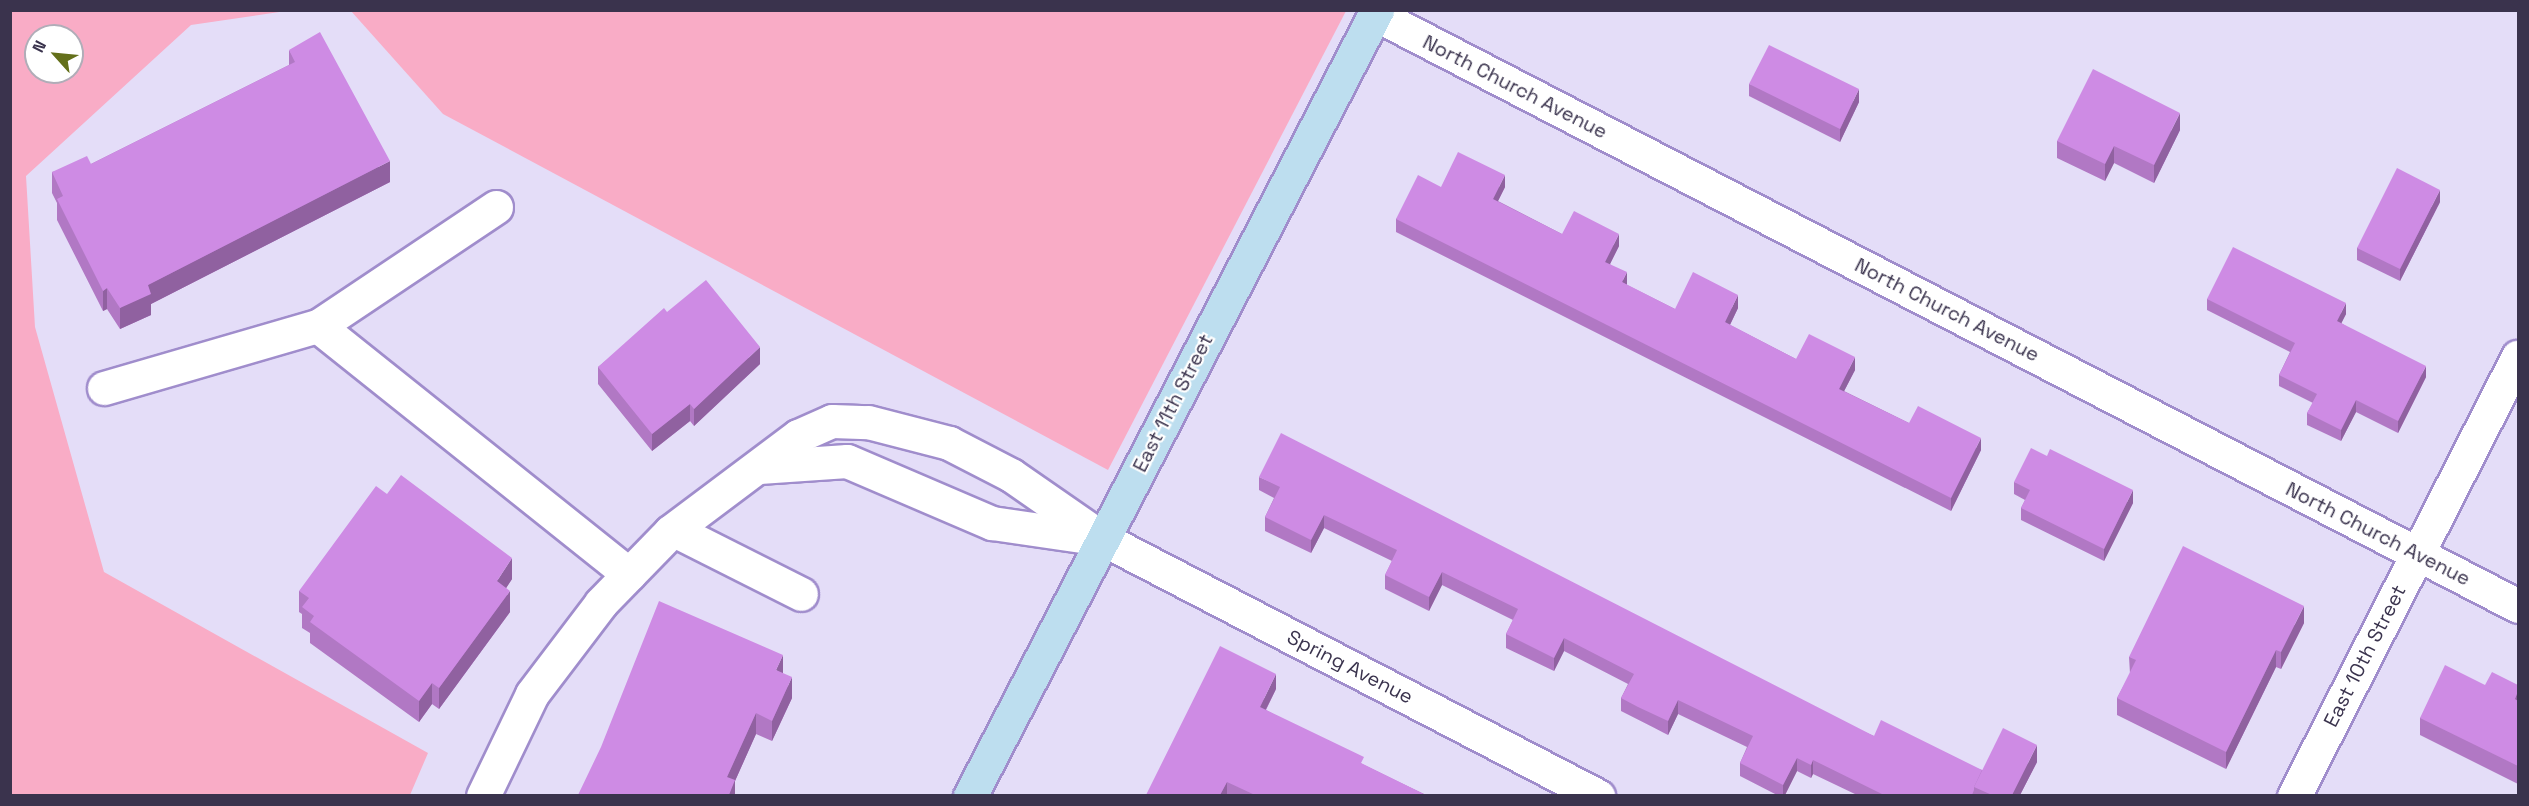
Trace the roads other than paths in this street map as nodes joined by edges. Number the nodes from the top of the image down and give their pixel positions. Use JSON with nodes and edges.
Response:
{"nodes":[{"id":1,"x":1376,"y":12,"type":"edge"},
{"id":2,"x":496,"y":207,"type":"dead end"},
{"id":3,"x":318,"y":326,"type":"junction"},
{"id":4,"x":2518,"y":357,"type":"edge"},
{"id":5,"x":104,"y":388,"type":"dead end"},
{"id":6,"x":757,"y":467,"type":"junction"},
{"id":7,"x":674,"y":530,"type":"junction"},
{"id":8,"x":1103,"y":539,"type":"junction"},
{"id":9,"x":2417,"y":554,"type":"junction"},
{"id":10,"x":629,"y":574,"type":"junction"},
{"id":11,"x":801,"y":594,"type":"dead end"},
{"id":12,"x":2518,"y":606,"type":"edge"},
{"id":13,"x":483,"y":795,"type":"edge"},
{"id":14,"x":970,"y":795,"type":"edge"},
{"id":15,"x":1598,"y":795,"type":"edge"},
{"id":16,"x":2294,"y":795,"type":"edge"}],
"edges":[{"from":1,"to":8,"type":"main road","name":"East 11th Street"},
{"from":1,"to":9,"type":"street","name":"North Church Avenue"},
{"from":2,"to":3,"type":"street"},
{"from":3,"to":5,"type":"street"},
{"from":3,"to":10,"type":"street"},
{"from":4,"to":9,"type":"street","name":"East 10th Street"},
{"from":6,"to":7,"type":"street"},
{"from":6,"to":8,"type":"street"},
{"from":6,"to":8,"type":"street"},
{"from":7,"to":10,"type":"street"},
{"from":7,"to":11,"type":"street"},
{"from":8,"to":14,"type":"main road","name":"East 11th Street"},
{"from":8,"to":15,"type":"street","name":"Spring Avenue"},
{"from":9,"to":12,"type":"street","name":"North Church Avenue"},
{"from":9,"to":16,"type":"street","name":"East 10th Street"},
{"from":10,"to":13,"type":"street"}]}
